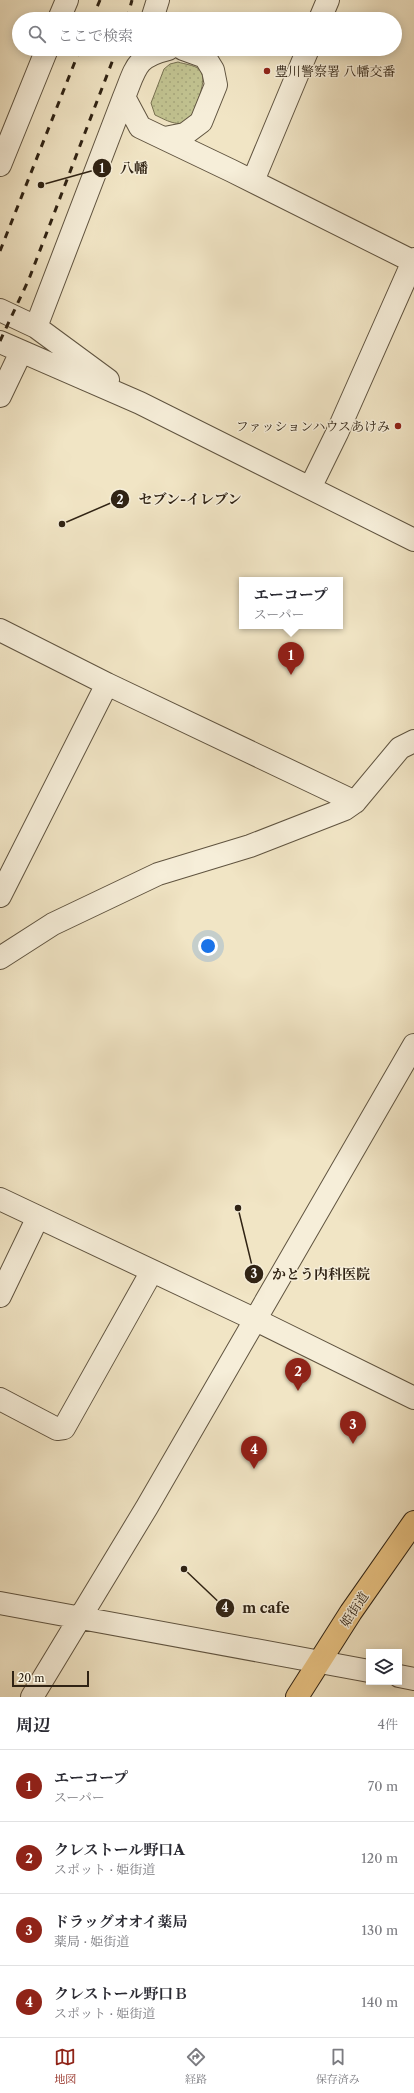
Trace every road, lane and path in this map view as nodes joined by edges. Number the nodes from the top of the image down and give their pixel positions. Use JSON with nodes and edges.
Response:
{"nodes":[{"id":1,"x":67,"y":0,"type":"edge"},
{"id":2,"x":158,"y":0,"type":"edge"},
{"id":3,"x":328,"y":0,"type":"edge"},
{"id":4,"x":62,"y":12,"type":"edge"},
{"id":5,"x":154,"y":12,"type":"edge"},
{"id":6,"x":323,"y":12,"type":"edge"},
{"id":7,"x":44,"y":56,"type":"edge"},
{"id":8,"x":139,"y":56,"type":"edge"},
{"id":9,"x":202,"y":56,"type":"edge"},
{"id":10,"x":305,"y":56,"type":"edge"},
{"id":11,"x":124,"y":97,"type":"junction"},
{"id":12,"x":201,"y":122,"type":"junction"},
{"id":13,"x":165,"y":138,"type":"junction"},
{"id":14,"x":0,"y":165,"type":"edge"},
{"id":15,"x":232,"y":170,"type":"junction"},
{"id":16,"x":253,"y":181,"type":"junction"},
{"id":17,"x":414,"y":261,"type":"edge"},
{"id":18,"x":0,"y":310,"type":"edge"},
{"id":19,"x":36,"y":327,"type":"junction"},
{"id":20,"x":0,"y":342,"type":"edge"},
{"id":21,"x":21,"y":352,"type":"junction"},
{"id":22,"x":0,"y":396,"type":"edge"},
{"id":23,"x":140,"y":403,"type":"junction"},
{"id":24,"x":310,"y":488,"type":"junction"},
{"id":25,"x":414,"y":540,"type":"edge"},
{"id":26,"x":0,"y":630,"type":"edge"},
{"id":27,"x":108,"y":684,"type":"junction"},
{"id":28,"x":414,"y":741,"type":"edge"},
{"id":29,"x":355,"y":802,"type":"junction"},
{"id":30,"x":0,"y":896,"type":"edge"},
{"id":31,"x":0,"y":958,"type":"edge"},
{"id":32,"x":414,"y":1045,"type":"edge"},
{"id":33,"x":0,"y":1199,"type":"edge"},
{"id":34,"x":38,"y":1217,"type":"junction"},
{"id":35,"x":152,"y":1271,"type":"junction"},
{"id":36,"x":0,"y":1296,"type":"edge"},
{"id":37,"x":256,"y":1320,"type":"junction"},
{"id":38,"x":414,"y":1398,"type":"edge"},
{"id":39,"x":0,"y":1400,"type":"edge"},
{"id":40,"x":414,"y":1522,"type":"edge"},
{"id":41,"x":0,"y":1603,"type":"edge"},
{"id":42,"x":79,"y":1618,"type":"junction"},
{"id":43,"x":320,"y":1662,"type":"junction"},
{"id":44,"x":366,"y":1670,"type":"edge"},
{"id":45,"x":402,"y":1677,"type":"edge"},
{"id":46,"x":414,"y":1679,"type":"edge"},
{"id":47,"x":32,"y":1697,"type":"edge"},
{"id":48,"x":296,"y":1697,"type":"edge"}],
"edges":[{"from":1,"to":4,"type":"street"},
{"from":2,"to":5,"type":"street"},
{"from":3,"to":6,"type":"street"},
{"from":7,"to":14,"type":"street"},
{"from":8,"to":11,"type":"street"},
{"from":9,"to":12,"type":"street"},
{"from":10,"to":16,"type":"street"},
{"from":11,"to":13,"type":"street"},
{"from":11,"to":19,"type":"street"},
{"from":12,"to":13,"type":"street"},
{"from":12,"to":15,"type":"street"},
{"from":13,"to":15,"type":"street"},
{"from":15,"to":16,"type":"street"},
{"from":16,"to":17,"type":"street"},
{"from":17,"to":24,"type":"street"},
{"from":18,"to":19,"type":"street"},
{"from":19,"to":23,"type":"street"},
{"from":20,"to":21,"type":"street"},
{"from":21,"to":22,"type":"street"},
{"from":21,"to":23,"type":"street"},
{"from":23,"to":24,"type":"street"},
{"from":24,"to":25,"type":"street"},
{"from":26,"to":27,"type":"street"},
{"from":27,"to":29,"type":"street"},
{"from":27,"to":30,"type":"street"},
{"from":28,"to":29,"type":"street"},
{"from":29,"to":31,"type":"street"},
{"from":32,"to":37,"type":"street"},
{"from":33,"to":34,"type":"street"},
{"from":34,"to":35,"type":"street"},
{"from":34,"to":36,"type":"street"},
{"from":35,"to":37,"type":"street"},
{"from":35,"to":39,"type":"street"},
{"from":37,"to":38,"type":"street"},
{"from":37,"to":42,"type":"street"},
{"from":40,"to":43,"type":"main road","name":"姫街道"},
{"from":41,"to":42,"type":"street"},
{"from":42,"to":43,"type":"street"},
{"from":42,"to":47,"type":"street"},
{"from":43,"to":44,"type":"street"},
{"from":43,"to":48,"type":"main road","name":"姫街道"},
{"from":45,"to":46,"type":"street"}]}
